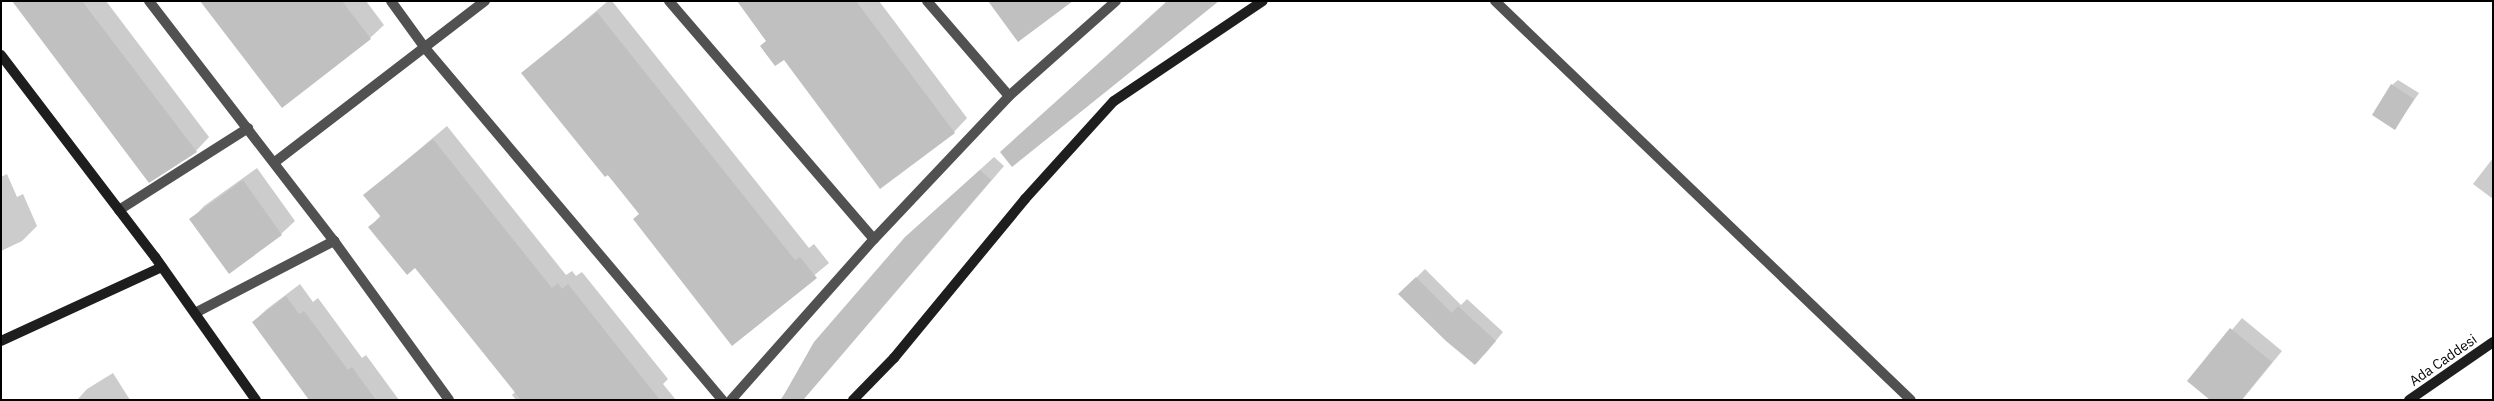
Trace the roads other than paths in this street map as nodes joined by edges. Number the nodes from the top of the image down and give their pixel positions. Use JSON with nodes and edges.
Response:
{"nodes":[{"id":1,"x":149,"y":1,"type":"edge"},
{"id":2,"x":390,"y":1,"type":"edge"},
{"id":3,"x":486,"y":1,"type":"edge"},
{"id":4,"x":669,"y":1,"type":"edge"},
{"id":5,"x":927,"y":1,"type":"edge"},
{"id":6,"x":1116,"y":1,"type":"edge"},
{"id":7,"x":1263,"y":1,"type":"edge"},
{"id":8,"x":1495,"y":1,"type":"edge"},
{"id":9,"x":424,"y":48,"type":"junction"},
{"id":10,"x":1,"y":56,"type":"edge"},
{"id":11,"x":1009,"y":96,"type":"junction"},
{"id":12,"x":248,"y":128,"type":"junction"},
{"id":13,"x":275,"y":162,"type":"junction"},
{"id":14,"x":119,"y":210,"type":"junction"},
{"id":15,"x":874,"y":240,"type":"junction"},
{"id":16,"x":334,"y":241,"type":"junction"},
{"id":17,"x":162,"y":267,"type":"junction"},
{"id":18,"x":195,"y":313,"type":"junction"},
{"id":19,"x":1,"y":341,"type":"edge"},
{"id":20,"x":2493,"y":342,"type":"edge"},
{"id":21,"x":256,"y":400,"type":"edge"},
{"id":22,"x":449,"y":400,"type":"edge"},
{"id":23,"x":722,"y":400,"type":"edge"},
{"id":24,"x":731,"y":400,"type":"edge"},
{"id":25,"x":852,"y":400,"type":"edge"},
{"id":26,"x":1911,"y":400,"type":"edge"},
{"id":27,"x":2409,"y":400,"type":"edge"}],
"edges":[{"from":1,"to":12,"type":"street"},
{"from":2,"to":9,"type":"street"},
{"from":3,"to":9,"type":"street"},
{"from":4,"to":15,"type":"street"},
{"from":5,"to":11,"type":"street"},
{"from":6,"to":11,"type":"street"},
{"from":7,"to":25,"type":"main road"},
{"from":8,"to":26,"type":"street"},
{"from":9,"to":13,"type":"street"},
{"from":9,"to":23,"type":"street"},
{"from":10,"to":14,"type":"main road"},
{"from":11,"to":15,"type":"street"},
{"from":12,"to":13,"type":"street"},
{"from":12,"to":14,"type":"street"},
{"from":13,"to":16,"type":"street"},
{"from":14,"to":17,"type":"main road"},
{"from":15,"to":24,"type":"street"},
{"from":16,"to":18,"type":"street"},
{"from":16,"to":22,"type":"street"},
{"from":17,"to":18,"type":"main road"},
{"from":17,"to":19,"type":"main road"},
{"from":18,"to":21,"type":"main road"},
{"from":20,"to":27,"type":"main road","name":"Ada Caddesi"}]}
